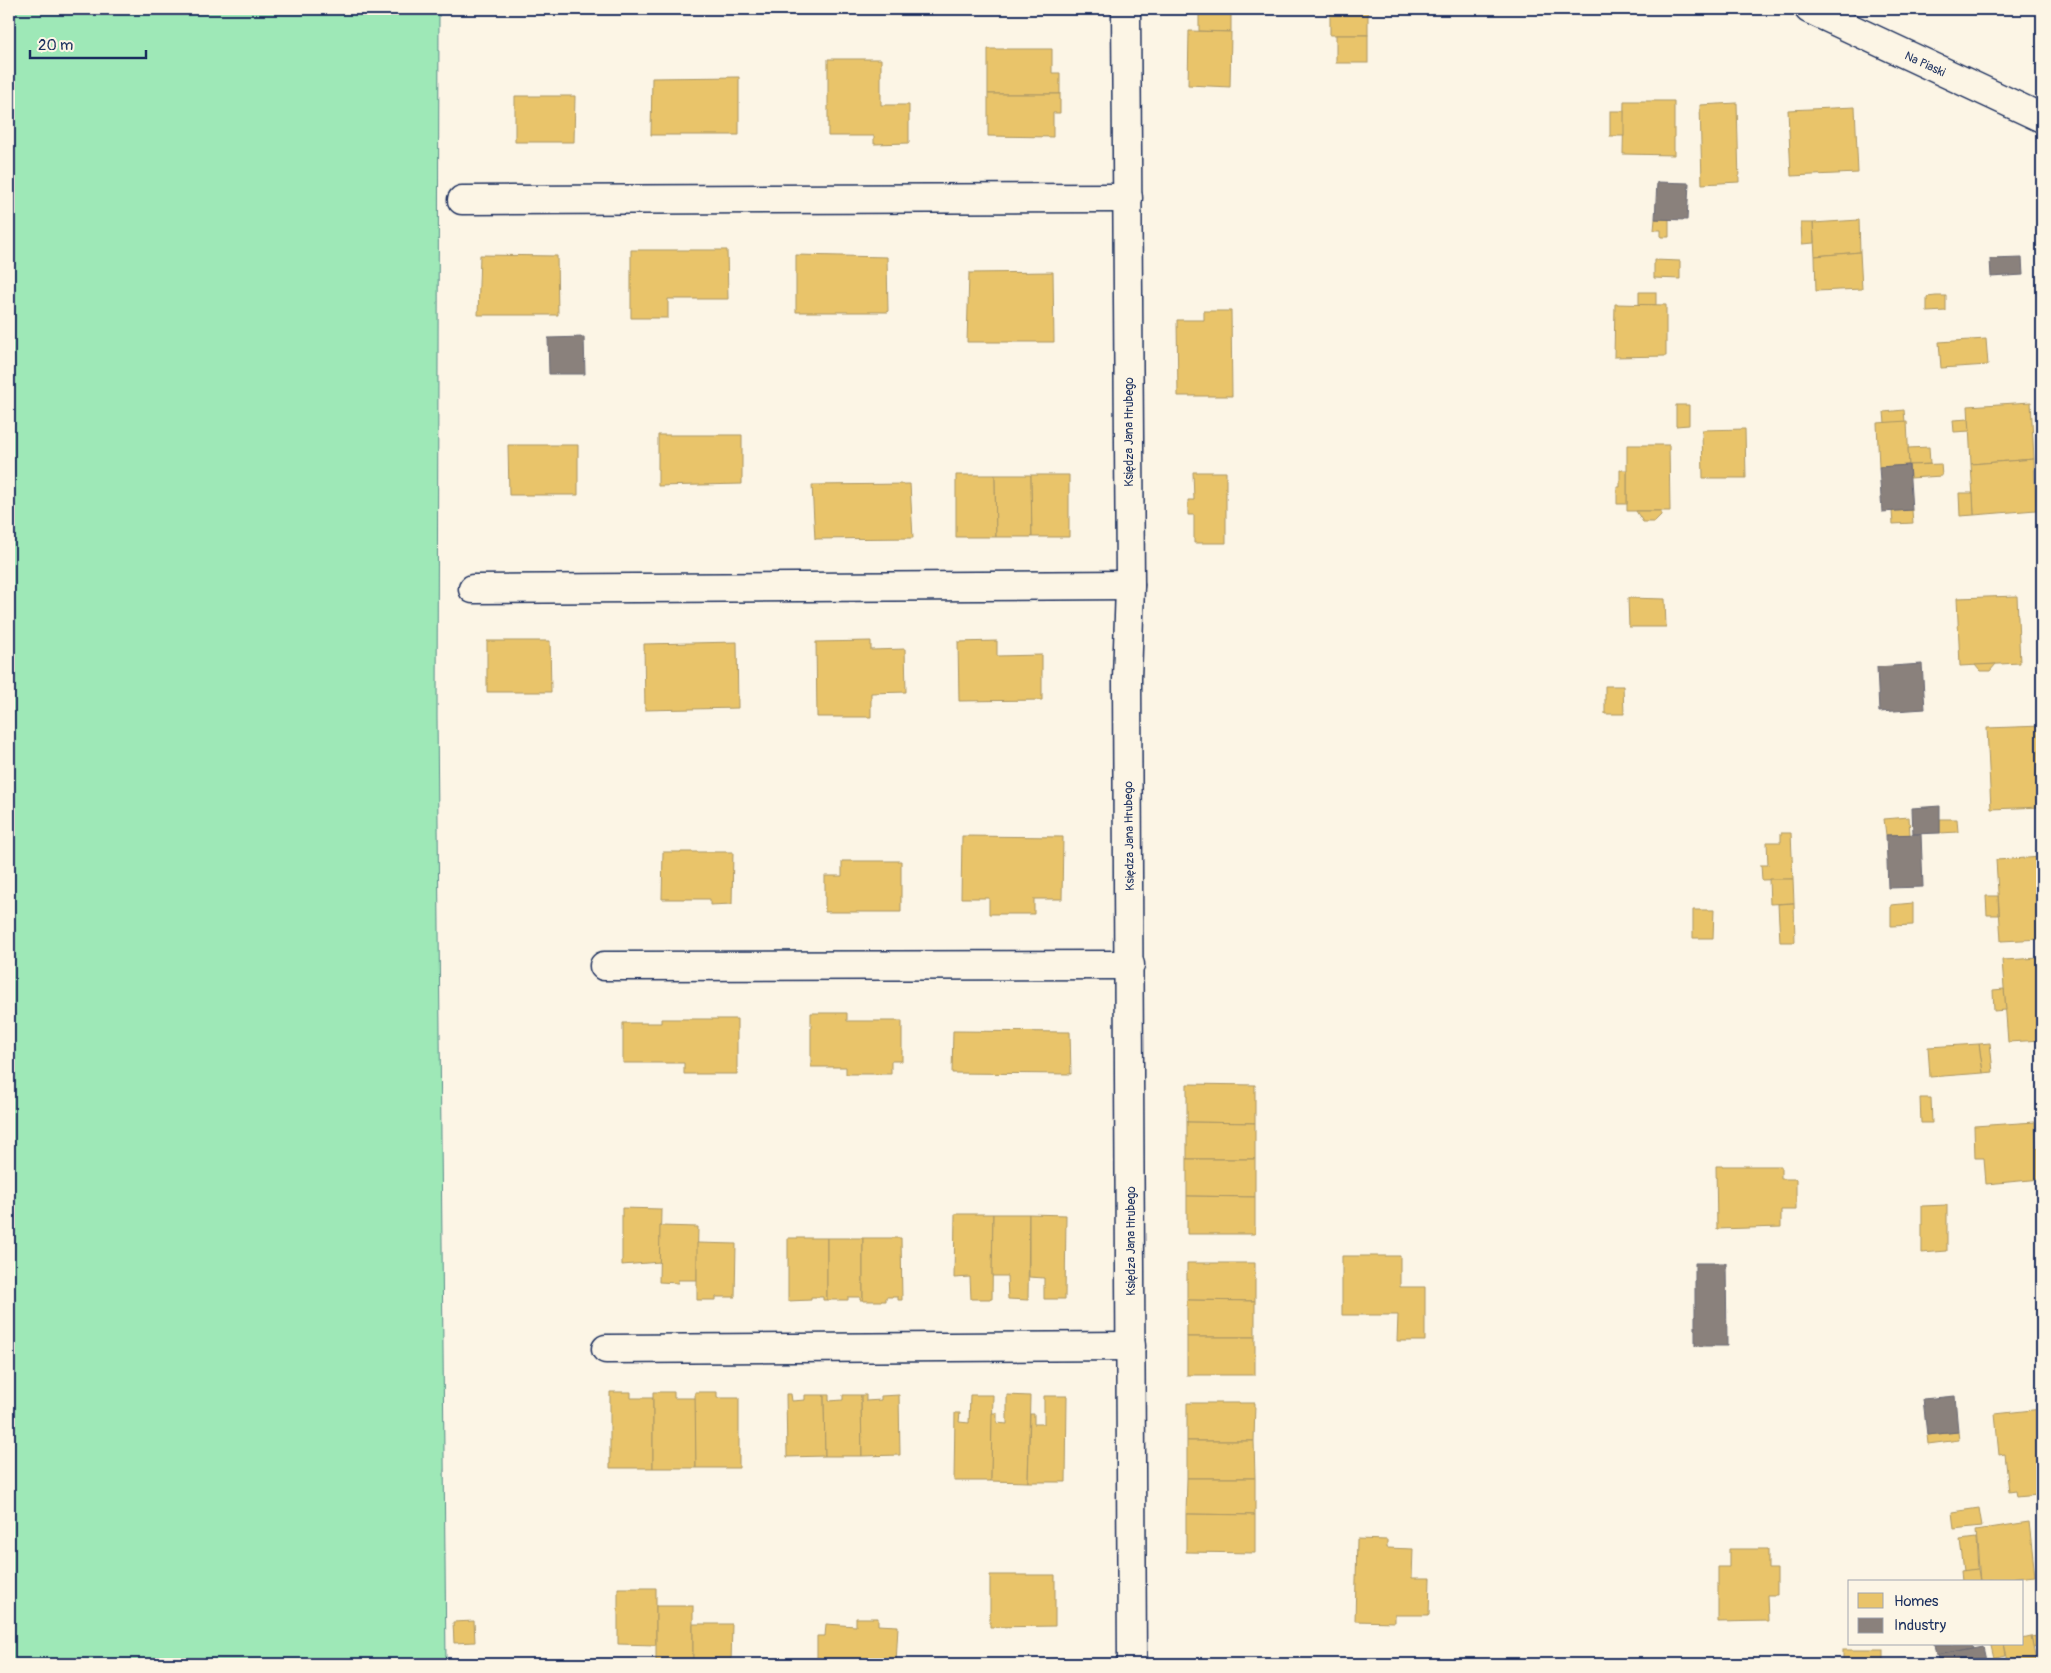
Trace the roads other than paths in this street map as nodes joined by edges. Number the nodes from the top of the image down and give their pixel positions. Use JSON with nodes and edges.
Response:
{"nodes":[{"id":1,"x":1126,"y":9,"type":"edge"},
{"id":2,"x":1809,"y":9,"type":"edge"},
{"id":3,"x":2042,"y":118,"type":"edge"},
{"id":4,"x":1128,"y":198,"type":"junction"},
{"id":5,"x":462,"y":200,"type":"dead end"},
{"id":6,"x":1130,"y":585,"type":"junction"},
{"id":7,"x":473,"y":588,"type":"dead end"},
{"id":8,"x":1130,"y":965,"type":"junction"},
{"id":9,"x":604,"y":966,"type":"dead end"},
{"id":10,"x":1131,"y":1346,"type":"junction"},
{"id":11,"x":606,"y":1349,"type":"dead end"},
{"id":12,"x":1132,"y":1664,"type":"edge"}],
"edges":[{"from":1,"to":4,"type":"street","name":"Księdza Jana Hrubego"},
{"from":2,"to":3,"type":"street","name":"Na Piaski"},
{"from":4,"to":5,"type":"street"},
{"from":4,"to":6,"type":"street","name":"Księdza Jana Hrubego"},
{"from":6,"to":7,"type":"street"},
{"from":6,"to":8,"type":"street","name":"Księdza Jana Hrubego"},
{"from":8,"to":9,"type":"street"},
{"from":8,"to":10,"type":"street","name":"Księdza Jana Hrubego"},
{"from":10,"to":11,"type":"street"},
{"from":10,"to":12,"type":"street","name":"Księdza Jana Hrubego"}]}
